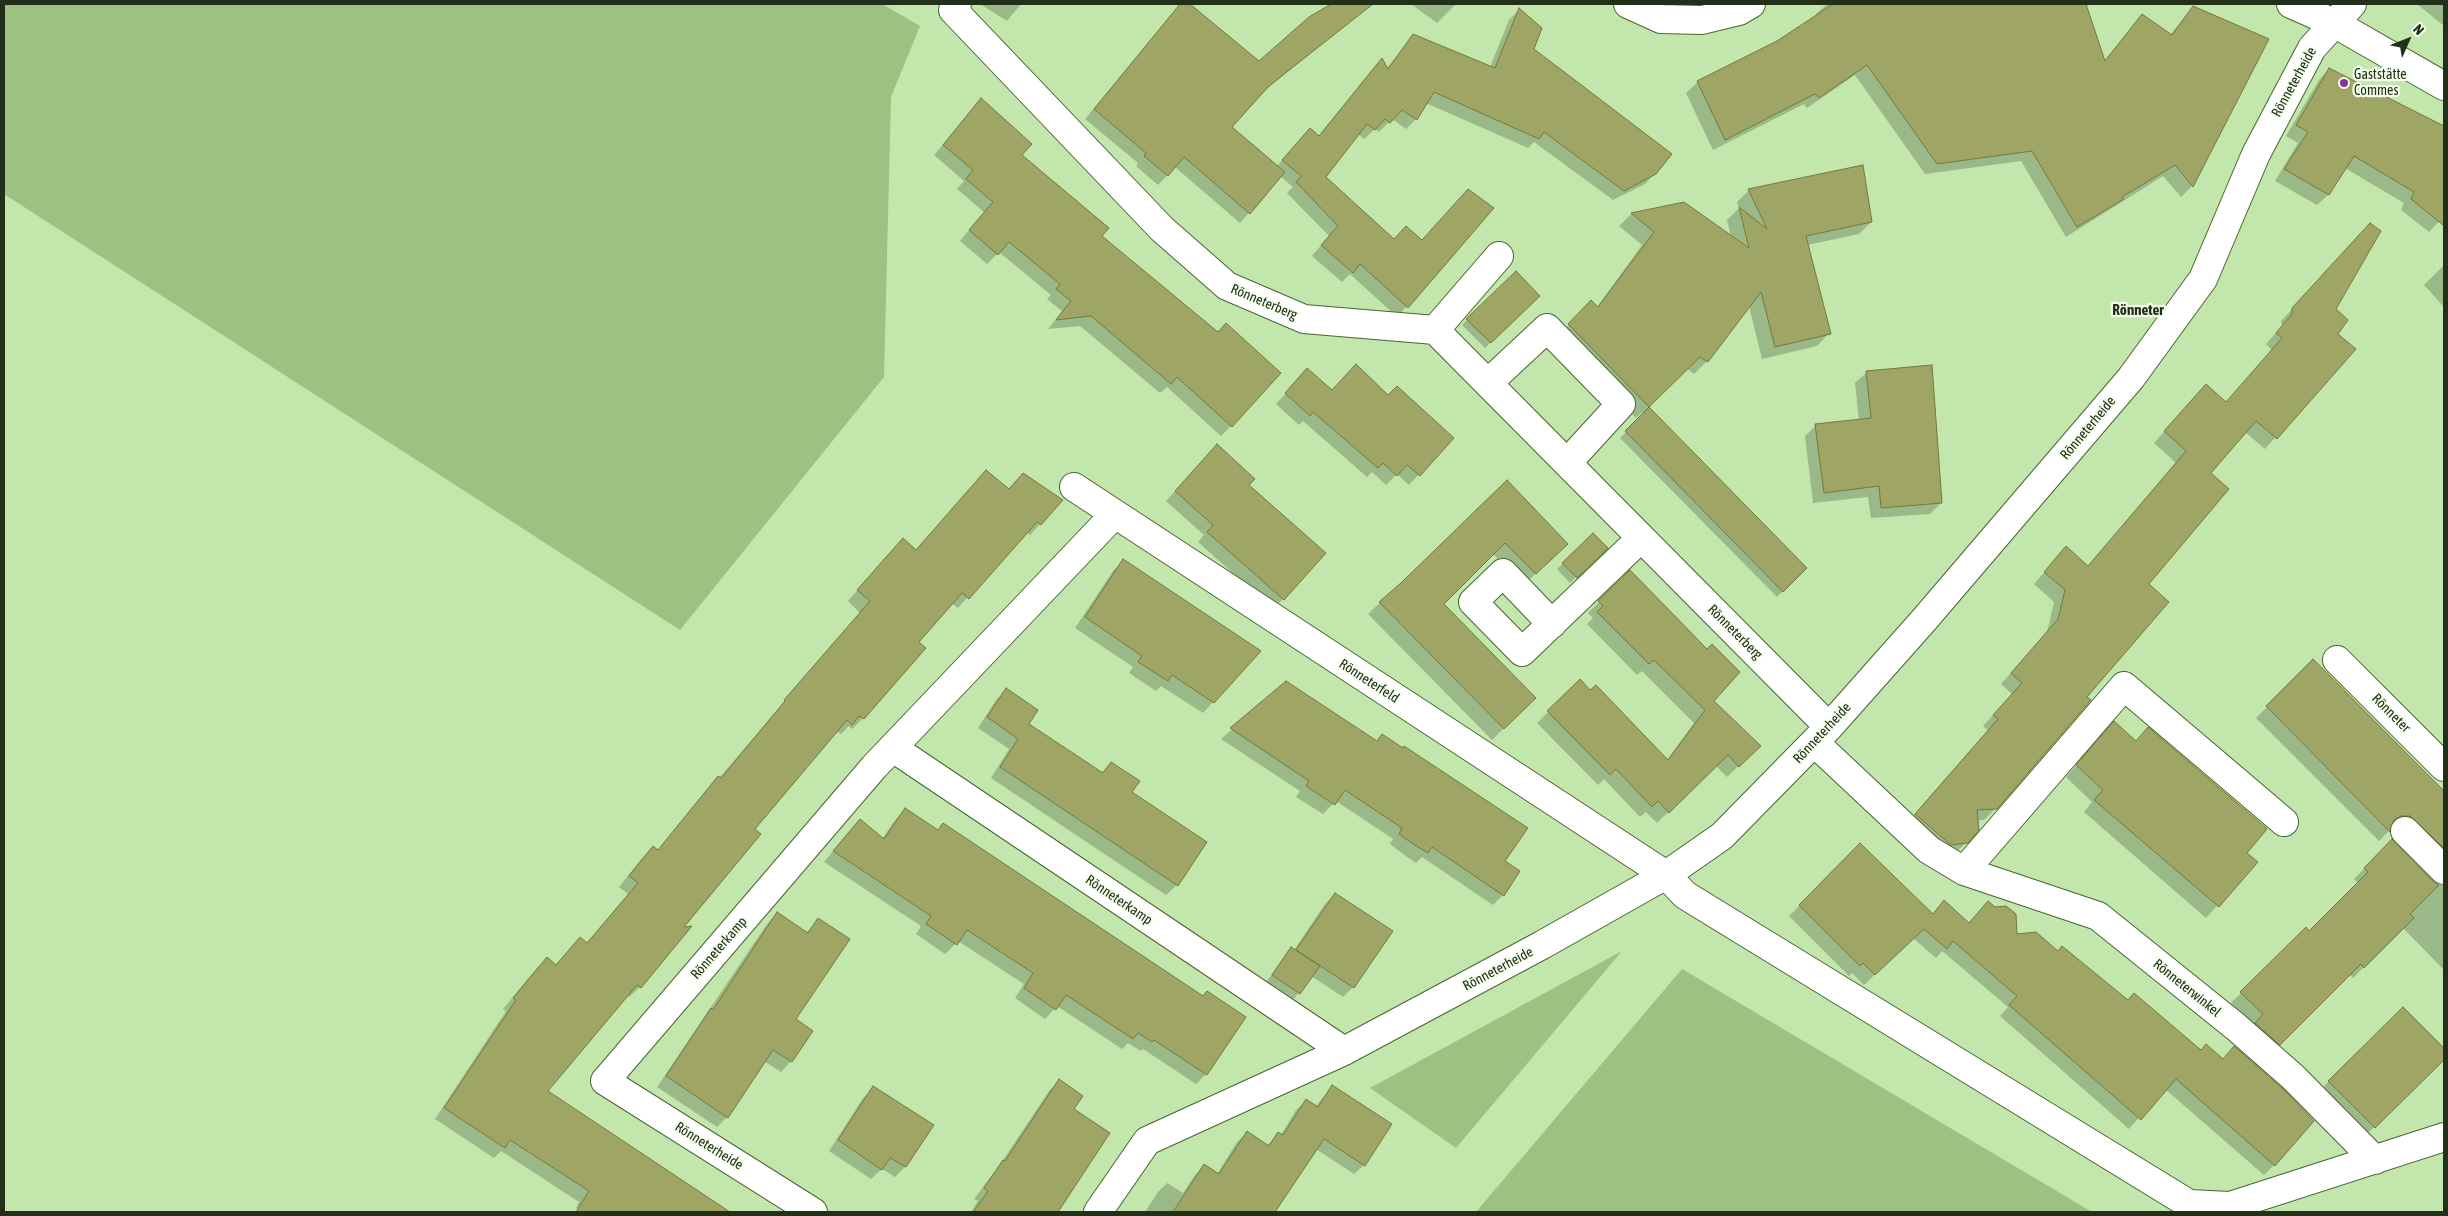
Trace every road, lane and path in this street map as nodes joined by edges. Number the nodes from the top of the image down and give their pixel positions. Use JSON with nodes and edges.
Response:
{"nodes":[{"id":1,"x":957,"y":4,"type":"edge"},
{"id":2,"x":1628,"y":4,"type":"edge"},
{"id":3,"x":1751,"y":4,"type":"edge"},
{"id":4,"x":2291,"y":4,"type":"edge"},
{"id":5,"x":2343,"y":13,"type":"edge"},
{"id":6,"x":2444,"y":86,"type":"edge"},
{"id":7,"x":1499,"y":256,"type":"dead end"},
{"id":8,"x":1435,"y":330,"type":"junction"},
{"id":9,"x":1488,"y":383,"type":"junction"},
{"id":10,"x":1567,"y":463,"type":"junction"},
{"id":11,"x":1074,"y":487,"type":"dead end"},
{"id":12,"x":1114,"y":515,"type":"junction"},
{"id":13,"x":1641,"y":538,"type":"junction"},
{"id":14,"x":1552,"y":624,"type":"dead end"},
{"id":15,"x":2337,"y":660,"type":"dead end"},
{"id":16,"x":1822,"y":735,"type":"junction"},
{"id":17,"x":893,"y":748,"type":"junction"},
{"id":18,"x":2444,"y":767,"type":"edge"},
{"id":19,"x":2284,"y":822,"type":"dead end"},
{"id":20,"x":2405,"y":830,"type":"dead end"},
{"id":21,"x":1964,"y":870,"type":"junction"},
{"id":22,"x":2444,"y":870,"type":"edge"},
{"id":23,"x":1666,"y":875,"type":"junction"},
{"id":24,"x":1344,"y":1051,"type":"junction"},
{"id":25,"x":605,"y":1081,"type":"joint"},
{"id":26,"x":2444,"y":1138,"type":"edge"},
{"id":27,"x":2375,"y":1160,"type":"junction"},
{"id":28,"x":813,"y":1212,"type":"edge"},
{"id":29,"x":1098,"y":1212,"type":"edge"}],
"edges":[{"from":1,"to":8,"type":"street","name":"Rönneterberg"},
{"from":2,"to":3,"type":"street"},
{"from":4,"to":5,"type":"street"},
{"from":5,"to":6,"type":"street"},
{"from":5,"to":16,"type":"street","name":"Rönneterheide"},
{"from":7,"to":8,"type":"street"},
{"from":8,"to":9,"type":"street","name":"Rönneterberg"},
{"from":9,"to":10,"type":"street","name":"Rönneterberg"},
{"from":9,"to":10,"type":"street"},
{"from":10,"to":13,"type":"street","name":"Rönneterberg"},
{"from":11,"to":12,"type":"street","name":"Rönneterfeld"},
{"from":12,"to":17,"type":"street","name":"Rönneterkamp"},
{"from":12,"to":23,"type":"street","name":"Rönneterfeld"},
{"from":13,"to":14,"type":"street"},
{"from":13,"to":16,"type":"street","name":"Rönneterberg"},
{"from":15,"to":18,"type":"street","name":"Rönneter"},
{"from":16,"to":21,"type":"street","name":"Rönneterwinkel"},
{"from":16,"to":23,"type":"street","name":"Rönneterheide"},
{"from":17,"to":24,"type":"street","name":"Rönneterkamp"},
{"from":17,"to":25,"type":"street","name":"Rönneterkamp"},
{"from":19,"to":21,"type":"street"},
{"from":20,"to":22,"type":"street"},
{"from":21,"to":27,"type":"street","name":"Rönneterwinkel"},
{"from":23,"to":24,"type":"street","name":"Rönneterheide"},
{"from":23,"to":27,"type":"street","name":"Rönneterfeld"},
{"from":24,"to":29,"type":"street","name":"Rönneterheide"},
{"from":25,"to":28,"type":"street","name":"Rönneterheide"},
{"from":26,"to":27,"type":"street","name":"Rönneterfeld"}]}
